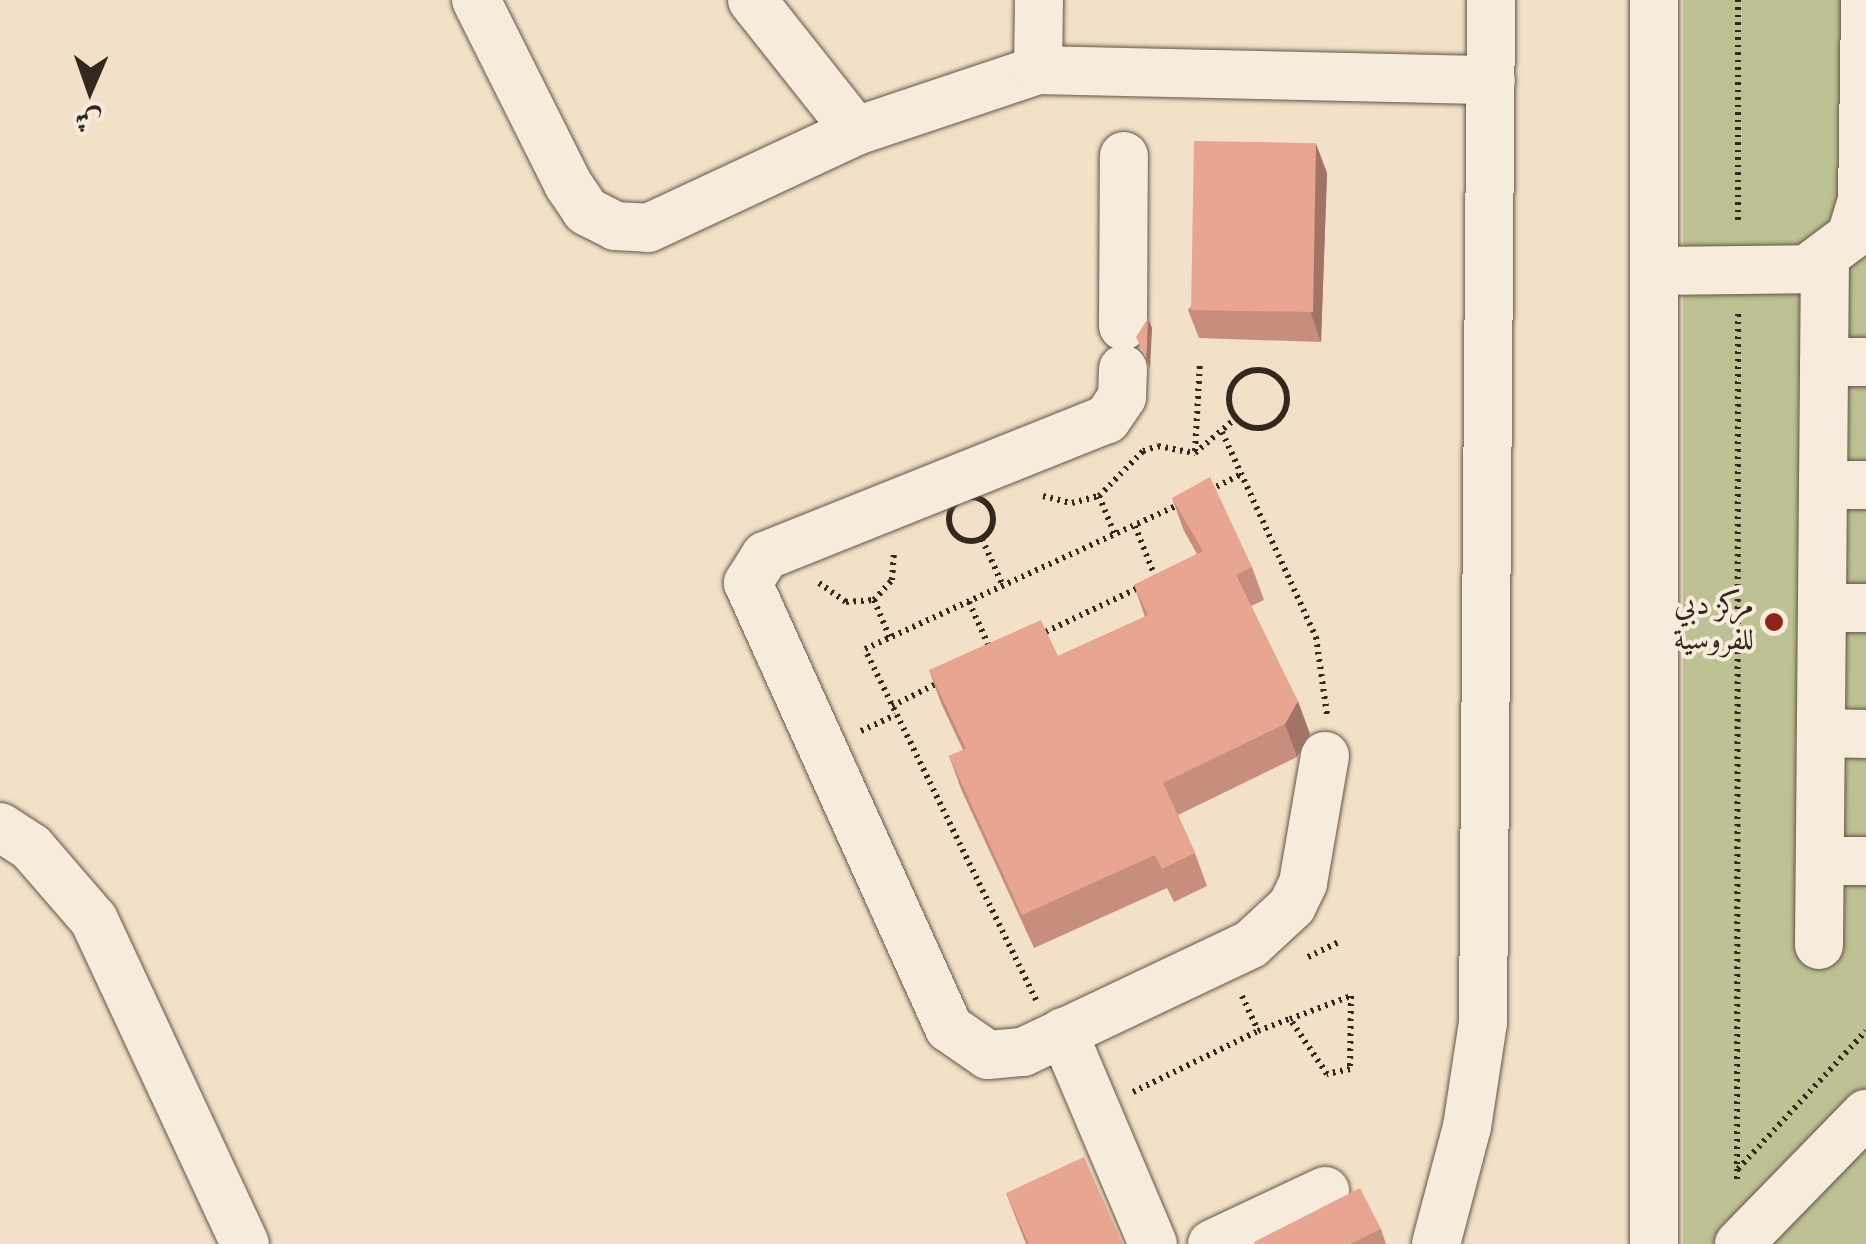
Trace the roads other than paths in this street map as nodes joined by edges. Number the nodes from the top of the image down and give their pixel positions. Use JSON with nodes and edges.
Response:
{"nodes":[{"id":1,"x":476,"y":0,"type":"edge"},
{"id":2,"x":752,"y":0,"type":"edge"},
{"id":3,"x":1039,"y":0,"type":"edge"},
{"id":4,"x":1491,"y":0,"type":"edge"},
{"id":5,"x":1654,"y":0,"type":"edge"},
{"id":6,"x":1866,"y":0,"type":"edge"},
{"id":7,"x":1038,"y":70,"type":"junction"},
{"id":8,"x":1491,"y":80,"type":"junction"},
{"id":9,"x":856,"y":130,"type":"junction"},
{"id":10,"x":1124,"y":156,"type":"dead end"},
{"id":11,"x":1825,"y":262,"type":"junction"},
{"id":12,"x":1654,"y":272,"type":"junction"},
{"id":13,"x":1845,"y":362,"type":"edge"},
{"id":14,"x":1844,"y":485,"type":"edge"},
{"id":15,"x":1844,"y":608,"type":"edge"},
{"id":16,"x":1843,"y":733,"type":"edge"},
{"id":17,"x":1325,"y":756,"type":"road end"},
{"id":18,"x":0,"y":827,"type":"edge"},
{"id":19,"x":1843,"y":861,"type":"edge"},
{"id":20,"x":1819,"y":945,"type":"dead end"},
{"id":21,"x":1058,"y":1034,"type":"junction"},
{"id":22,"x":1866,"y":1114,"type":"edge"},
{"id":23,"x":1325,"y":1191,"type":"dead end"},
{"id":24,"x":245,"y":1244,"type":"edge"},
{"id":25,"x":1154,"y":1244,"type":"edge"},
{"id":26,"x":1212,"y":1244,"type":"edge"},
{"id":27,"x":1436,"y":1244,"type":"edge"},
{"id":28,"x":1654,"y":1244,"type":"edge"},
{"id":29,"x":1739,"y":1244,"type":"edge"}],
"edges":[{"from":1,"to":9,"type":"street"},
{"from":2,"to":9,"type":"street"},
{"from":3,"to":7,"type":"street"},
{"from":4,"to":8,"type":"street"},
{"from":5,"to":12,"type":"street"},
{"from":6,"to":11,"type":"street"},
{"from":7,"to":8,"type":"street"},
{"from":7,"to":9,"type":"street"},
{"from":8,"to":27,"type":"street"},
{"from":10,"to":21,"type":"street"},
{"from":11,"to":12,"type":"street"},
{"from":11,"to":13,"type":"street"},
{"from":12,"to":28,"type":"street"},
{"from":13,"to":14,"type":"street"},
{"from":14,"to":15,"type":"street"},
{"from":15,"to":16,"type":"street"},
{"from":16,"to":19,"type":"street"},
{"from":17,"to":21,"type":"street"},
{"from":18,"to":24,"type":"street"},
{"from":19,"to":20,"type":"street"},
{"from":21,"to":25,"type":"street"},
{"from":22,"to":29,"type":"street"},
{"from":23,"to":26,"type":"street"}]}
